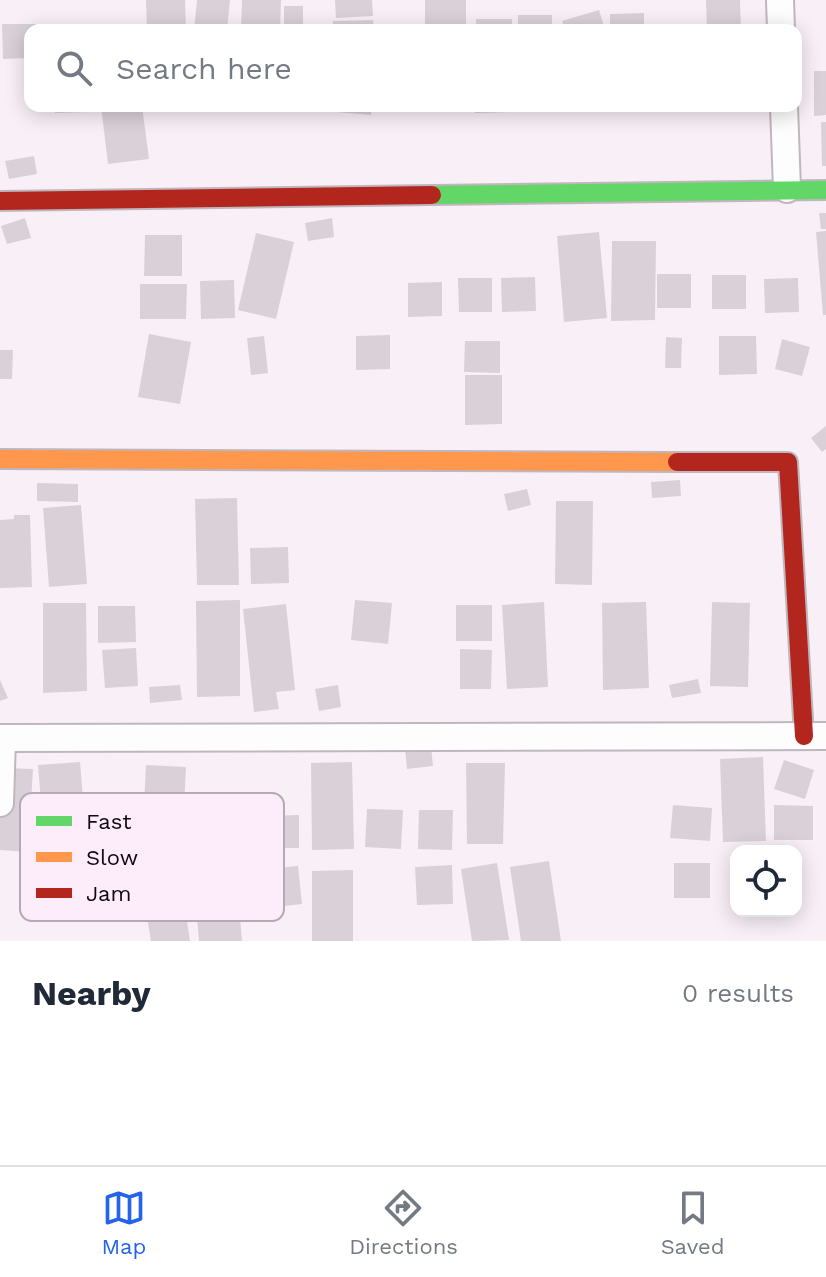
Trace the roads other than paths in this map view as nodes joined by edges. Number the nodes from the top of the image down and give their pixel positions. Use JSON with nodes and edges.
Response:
{"nodes":[{"id":1,"x":780,"y":0,"type":"edge"},
{"id":2,"x":781,"y":24,"type":"edge"},
{"id":3,"x":784,"y":112,"type":"edge"},
{"id":4,"x":787,"y":189,"type":"junction"},
{"id":5,"x":826,"y":190,"type":"edge"},
{"id":6,"x":0,"y":201,"type":"edge"},
{"id":7,"x":0,"y":459,"type":"edge"},
{"id":8,"x":815,"y":736,"type":"edge"},
{"id":9,"x":1,"y":738,"type":"edge"},
{"id":10,"x":0,"y":803,"type":"edge"}],
"edges":[{"from":1,"to":2,"type":"street"},
{"from":3,"to":4,"type":"street"},
{"from":4,"to":5,"type":"street"},
{"from":4,"to":6,"type":"street"},
{"from":7,"to":8,"type":"street"},
{"from":8,"to":9,"type":"street"},
{"from":9,"to":10,"type":"street"}]}
